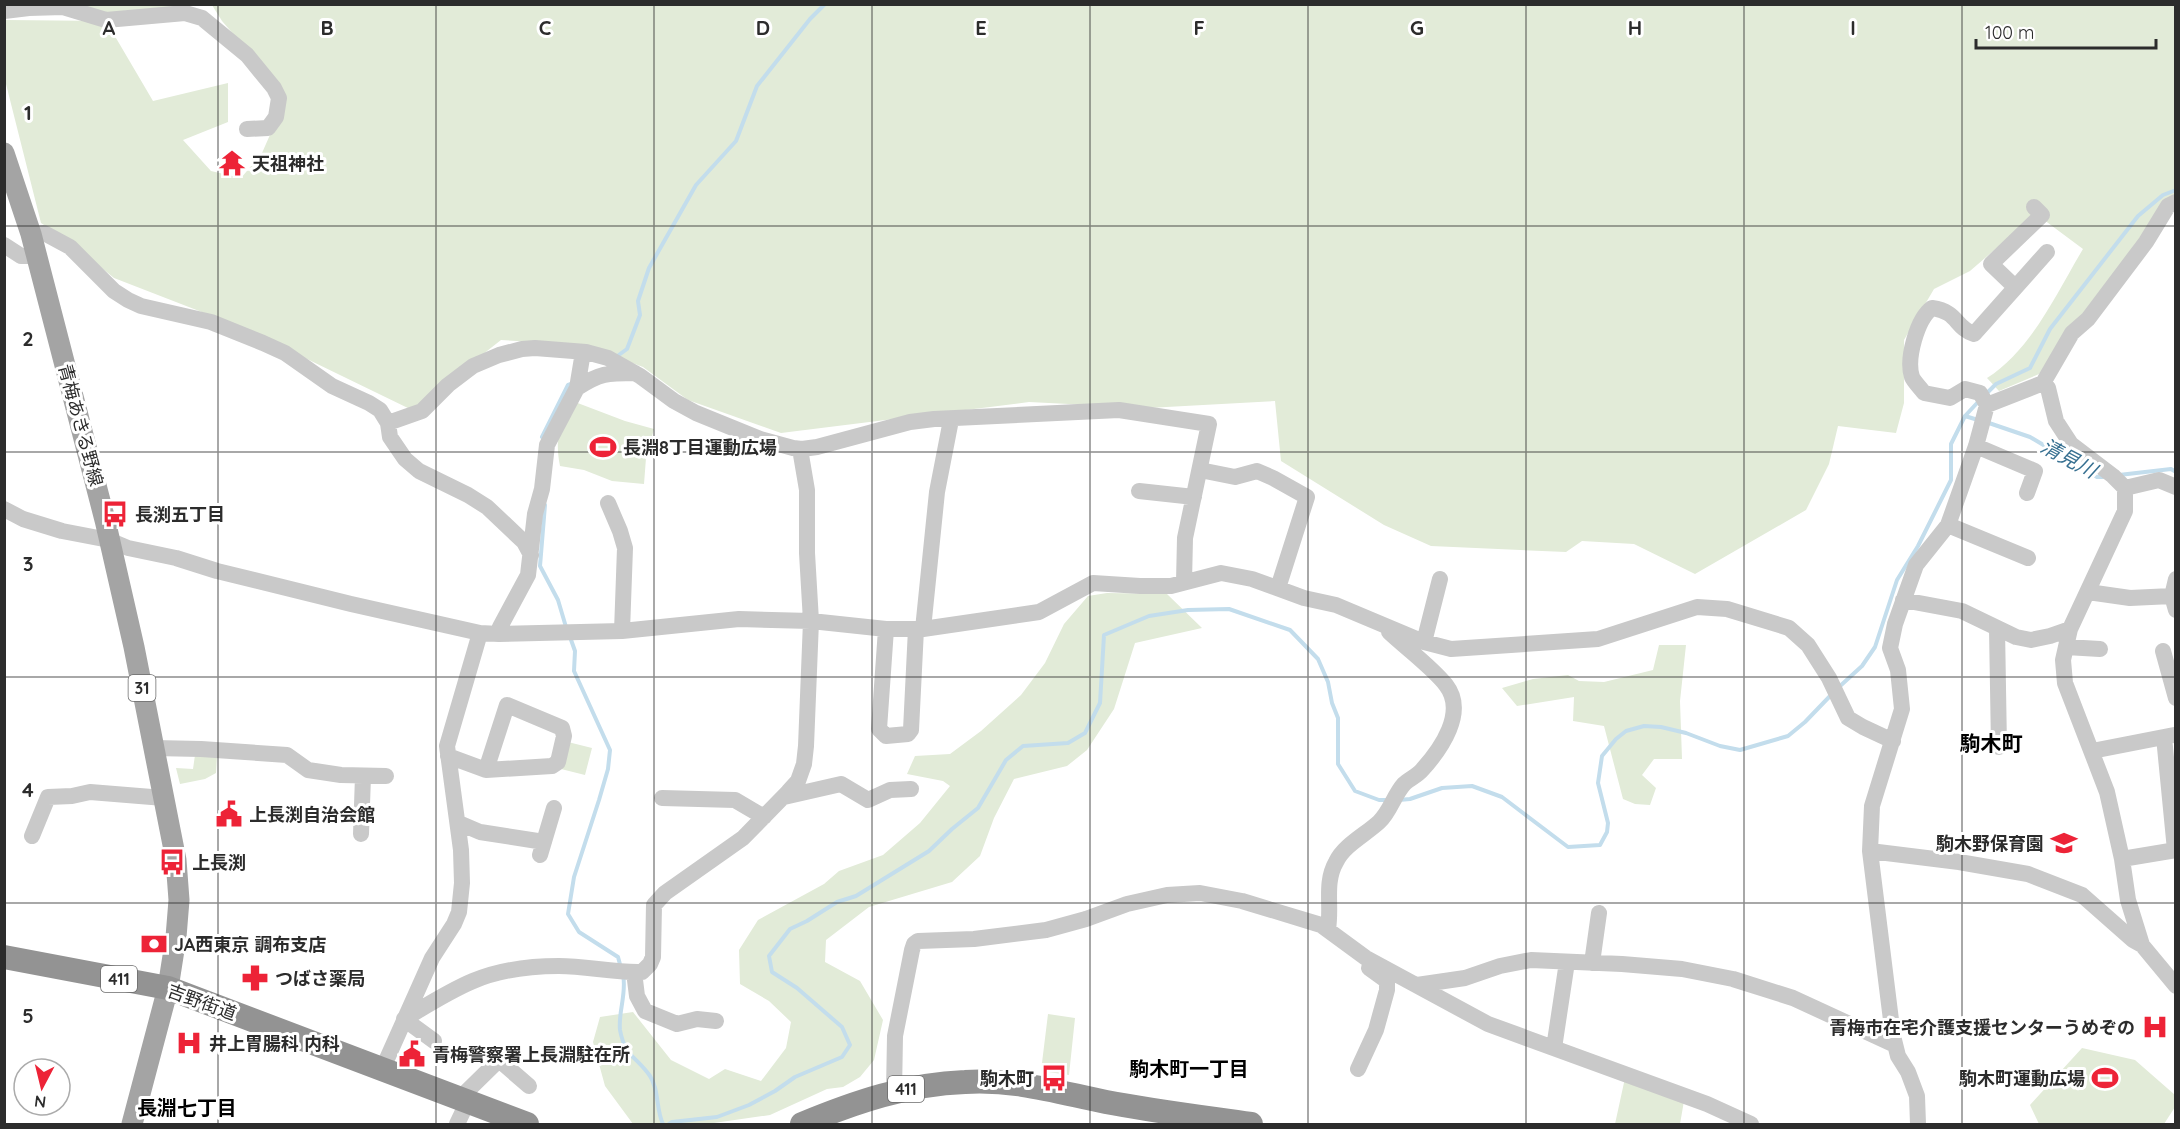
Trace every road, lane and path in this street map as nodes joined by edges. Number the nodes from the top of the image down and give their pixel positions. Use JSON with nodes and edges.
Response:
{"nodes":[{"id":1,"x":4,"y":11,"type":"edge"},
{"id":2,"x":247,"y":129,"type":"dead end"},
{"id":3,"x":4,"y":153,"type":"edge"},
{"id":4,"x":2175,"y":202,"type":"edge"},
{"id":5,"x":2034,"y":207,"type":"dead end"},
{"id":6,"x":31,"y":234,"type":"junction"},
{"id":7,"x":4,"y":245,"type":"edge"},
{"id":8,"x":2047,"y":252,"type":"dead end"},
{"id":9,"x":36,"y":256,"type":"junction"},
{"id":10,"x":2015,"y":287,"type":"junction"},
{"id":11,"x":583,"y":352,"type":"junction"},
{"id":12,"x":635,"y":373,"type":"junction"},
{"id":13,"x":578,"y":383,"type":"junction"},
{"id":14,"x":2043,"y":383,"type":"junction"},
{"id":15,"x":1984,"y":409,"type":"junction"},
{"id":16,"x":951,"y":420,"type":"junction"},
{"id":17,"x":388,"y":423,"type":"junction"},
{"id":18,"x":1976,"y":446,"type":"junction"},
{"id":19,"x":800,"y":449,"type":"junction"},
{"id":20,"x":1200,"y":470,"type":"junction"},
{"id":21,"x":2114,"y":478,"type":"junction"},
{"id":22,"x":2175,"y":488,"type":"edge"},
{"id":23,"x":1139,"y":491,"type":"dead end"},
{"id":24,"x":2027,"y":493,"type":"dead end"},
{"id":25,"x":1194,"y":498,"type":"junction"},
{"id":26,"x":608,"y":503,"type":"dead end"},
{"id":27,"x":4,"y":509,"type":"edge"},
{"id":28,"x":1948,"y":525,"type":"junction"},
{"id":29,"x":109,"y":540,"type":"junction"},
{"id":30,"x":531,"y":555,"type":"junction"},
{"id":31,"x":2028,"y":558,"type":"dead end"},
{"id":32,"x":1440,"y":579,"type":"dead end"},
{"id":33,"x":2175,"y":579,"type":"edge"},
{"id":34,"x":1184,"y":582,"type":"junction"},
{"id":35,"x":1278,"y":588,"type":"junction"},
{"id":36,"x":2088,"y":592,"type":"junction"},
{"id":37,"x":1903,"y":600,"type":"junction"},
{"id":38,"x":2174,"y":603,"type":"edge"},
{"id":39,"x":811,"y":621,"type":"junction"},
{"id":40,"x":1380,"y":624,"type":"junction"},
{"id":41,"x":1997,"y":628,"type":"junction"},
{"id":42,"x":2070,"y":628,"type":"junction"},
{"id":43,"x":886,"y":629,"type":"junction"},
{"id":44,"x":920,"y":629,"type":"junction"},
{"id":45,"x":622,"y":631,"type":"junction"},
{"id":46,"x":480,"y":633,"type":"junction"},
{"id":47,"x":499,"y":634,"type":"junction"},
{"id":48,"x":1424,"y":642,"type":"junction"},
{"id":49,"x":2066,"y":647,"type":"junction"},
{"id":50,"x":2100,"y":649,"type":"dead end"},
{"id":51,"x":2163,"y":651,"type":"dead end"},
{"id":52,"x":2175,"y":698,"type":"edge"},
{"id":53,"x":2170,"y":736,"type":"edge"},
{"id":54,"x":1893,"y":741,"type":"junction"},
{"id":55,"x":1999,"y":747,"type":"dead end"},
{"id":56,"x":154,"y":748,"type":"junction"},
{"id":57,"x":2092,"y":752,"type":"junction"},
{"id":58,"x":448,"y":756,"type":"junction"},
{"id":59,"x":486,"y":770,"type":"junction"},
{"id":60,"x":363,"y":776,"type":"junction"},
{"id":61,"x":386,"y":776,"type":"dead end"},
{"id":62,"x":911,"y":789,"type":"dead end"},
{"id":63,"x":784,"y":797,"type":"junction"},
{"id":64,"x":164,"y":798,"type":"junction"},
{"id":65,"x":662,"y":798,"type":"dead end"},
{"id":66,"x":554,"y":808,"type":"dead end"},
{"id":67,"x":764,"y":817,"type":"junction"},
{"id":68,"x":459,"y":823,"type":"junction"},
{"id":69,"x":362,"y":834,"type":"dead end"},
{"id":70,"x":32,"y":836,"type":"dead end"},
{"id":71,"x":2175,"y":850,"type":"edge"},
{"id":72,"x":1870,"y":851,"type":"junction"},
{"id":73,"x":2122,"y":859,"type":"junction"},
{"id":74,"x":1600,"y":913,"type":"dead end"},
{"id":75,"x":1328,"y":929,"type":"junction"},
{"id":76,"x":1342,"y":940,"type":"junction"},
{"id":77,"x":2142,"y":945,"type":"junction"},
{"id":78,"x":4,"y":957,"type":"edge"},
{"id":79,"x":1567,"y":962,"type":"junction"},
{"id":80,"x":1592,"y":963,"type":"junction"},
{"id":81,"x":629,"y":973,"type":"junction"},
{"id":82,"x":1417,"y":985,"type":"junction"},
{"id":83,"x":2175,"y":986,"type":"edge"},
{"id":84,"x":168,"y":988,"type":"junction"},
{"id":85,"x":404,"y":1019,"type":"junction"},
{"id":86,"x":716,"y":1020,"type":"dead end"},
{"id":87,"x":434,"y":1041,"type":"dead end"},
{"id":88,"x":1895,"y":1045,"type":"junction"},
{"id":89,"x":1554,"y":1048,"type":"junction"},
{"id":90,"x":1358,"y":1069,"type":"dead end"},
{"id":91,"x":382,"y":1070,"type":"junction"},
{"id":92,"x":529,"y":1086,"type":"dead end"},
{"id":93,"x":894,"y":1092,"type":"junction"},
{"id":94,"x":463,"y":1101,"type":"junction"},
{"id":95,"x":132,"y":1125,"type":"edge"},
{"id":96,"x":457,"y":1125,"type":"edge"},
{"id":97,"x":527,"y":1125,"type":"edge"},
{"id":98,"x":802,"y":1125,"type":"edge"},
{"id":99,"x":1251,"y":1125,"type":"edge"},
{"id":100,"x":1751,"y":1125,"type":"edge"},
{"id":101,"x":1918,"y":1125,"type":"edge"}],
"edges":[{"from":1,"to":2,"type":"street"},
{"from":3,"to":6,"type":"main road","name":"青梅あきる野線","number":"31"},
{"from":4,"to":14,"type":"street"},
{"from":5,"to":10,"type":"street"},
{"from":6,"to":9,"type":"main road","name":"青梅あきる野線","number":"31"},
{"from":6,"to":17,"type":"street"},
{"from":7,"to":9,"type":"street"},
{"from":8,"to":10,"type":"street"},
{"from":9,"to":29,"type":"main road","name":"青梅あきる野線","number":"31"},
{"from":10,"to":15,"type":"street"},
{"from":11,"to":12,"type":"street"},
{"from":11,"to":13,"type":"street"},
{"from":11,"to":17,"type":"street"},
{"from":12,"to":13,"type":"street"},
{"from":12,"to":19,"type":"street"},
{"from":13,"to":30,"type":"street"},
{"from":14,"to":15,"type":"street"},
{"from":14,"to":21,"type":"street"},
{"from":15,"to":18,"type":"street"},
{"from":16,"to":19,"type":"street"},
{"from":16,"to":20,"type":"street"},
{"from":16,"to":44,"type":"street"},
{"from":17,"to":30,"type":"street"},
{"from":18,"to":24,"type":"street"},
{"from":18,"to":28,"type":"street"},
{"from":19,"to":39,"type":"street"},
{"from":20,"to":25,"type":"street"},
{"from":20,"to":35,"type":"street"},
{"from":21,"to":22,"type":"street"},
{"from":21,"to":36,"type":"street"},
{"from":23,"to":25,"type":"street"},
{"from":25,"to":34,"type":"street"},
{"from":26,"to":45,"type":"street"},
{"from":27,"to":29,"type":"street"},
{"from":28,"to":31,"type":"street"},
{"from":28,"to":37,"type":"street"},
{"from":29,"to":46,"type":"street"},
{"from":29,"to":56,"type":"main road","name":"青梅あきる野線","number":"31"},
{"from":30,"to":47,"type":"street"},
{"from":32,"to":48,"type":"street"},
{"from":33,"to":38,"type":"street"},
{"from":34,"to":35,"type":"street"},
{"from":34,"to":44,"type":"street"},
{"from":35,"to":40,"type":"street"},
{"from":36,"to":38,"type":"street"},
{"from":36,"to":42,"type":"street"},
{"from":37,"to":41,"type":"street"},
{"from":37,"to":54,"type":"street"},
{"from":39,"to":43,"type":"street"},
{"from":39,"to":45,"type":"street"},
{"from":39,"to":63,"type":"street"},
{"from":40,"to":48,"type":"street"},
{"from":40,"to":75,"type":"street"},
{"from":41,"to":42,"type":"street"},
{"from":41,"to":55,"type":"street"},
{"from":42,"to":49,"type":"street"},
{"from":43,"to":44,"type":"street"},
{"from":43,"to":44,"type":"street"},
{"from":45,"to":47,"type":"street"},
{"from":46,"to":47,"type":"street"},
{"from":46,"to":58,"type":"street"},
{"from":48,"to":54,"type":"street"},
{"from":49,"to":50,"type":"street"},
{"from":49,"to":57,"type":"street"},
{"from":51,"to":52,"type":"street"},
{"from":53,"to":57,"type":"street"},
{"from":53,"to":71,"type":"street"},
{"from":54,"to":72,"type":"street"},
{"from":56,"to":60,"type":"street"},
{"from":56,"to":64,"type":"main road","name":"青梅あきる野線","number":"31"},
{"from":57,"to":73,"type":"street"},
{"from":58,"to":59,"type":"street"},
{"from":58,"to":68,"type":"street"},
{"from":59,"to":59,"type":"street"},
{"from":60,"to":61,"type":"street"},
{"from":60,"to":69,"type":"street"},
{"from":62,"to":63,"type":"street"},
{"from":63,"to":67,"type":"street"},
{"from":64,"to":70,"type":"street"},
{"from":64,"to":84,"type":"main road","name":"青梅あきる野線","number":"31"},
{"from":65,"to":67,"type":"street"},
{"from":66,"to":68,"type":"street"},
{"from":67,"to":81,"type":"street"},
{"from":68,"to":85,"type":"street"},
{"from":71,"to":73,"type":"street"},
{"from":72,"to":77,"type":"street"},
{"from":72,"to":88,"type":"street"},
{"from":73,"to":77,"type":"street"},
{"from":74,"to":80,"type":"street"},
{"from":75,"to":76,"type":"street"},
{"from":75,"to":93,"type":"street"},
{"from":76,"to":82,"type":"street"},
{"from":76,"to":90,"type":"street"},
{"from":77,"to":83,"type":"street"},
{"from":78,"to":84,"type":"highway","name":"吉野街道","number":"411"},
{"from":79,"to":80,"type":"street"},
{"from":79,"to":82,"type":"street"},
{"from":79,"to":89,"type":"street"},
{"from":80,"to":88,"type":"street"},
{"from":81,"to":85,"type":"street"},
{"from":81,"to":86,"type":"street"},
{"from":82,"to":89,"type":"street"},
{"from":84,"to":91,"type":"highway","name":"吉野街道","number":"411"},
{"from":84,"to":95,"type":"main road","name":"青梅あきる野線","number":"31"},
{"from":85,"to":87,"type":"street"},
{"from":85,"to":91,"type":"street"},
{"from":88,"to":101,"type":"street"},
{"from":89,"to":100,"type":"street"},
{"from":91,"to":94,"type":"highway","name":"吉野街道","number":"411"},
{"from":92,"to":94,"type":"street"},
{"from":93,"to":98,"type":"highway","number":"411"},
{"from":93,"to":99,"type":"highway","number":"411"},
{"from":94,"to":96,"type":"street"},
{"from":94,"to":97,"type":"highway","name":"吉野街道","number":"411"}]}
